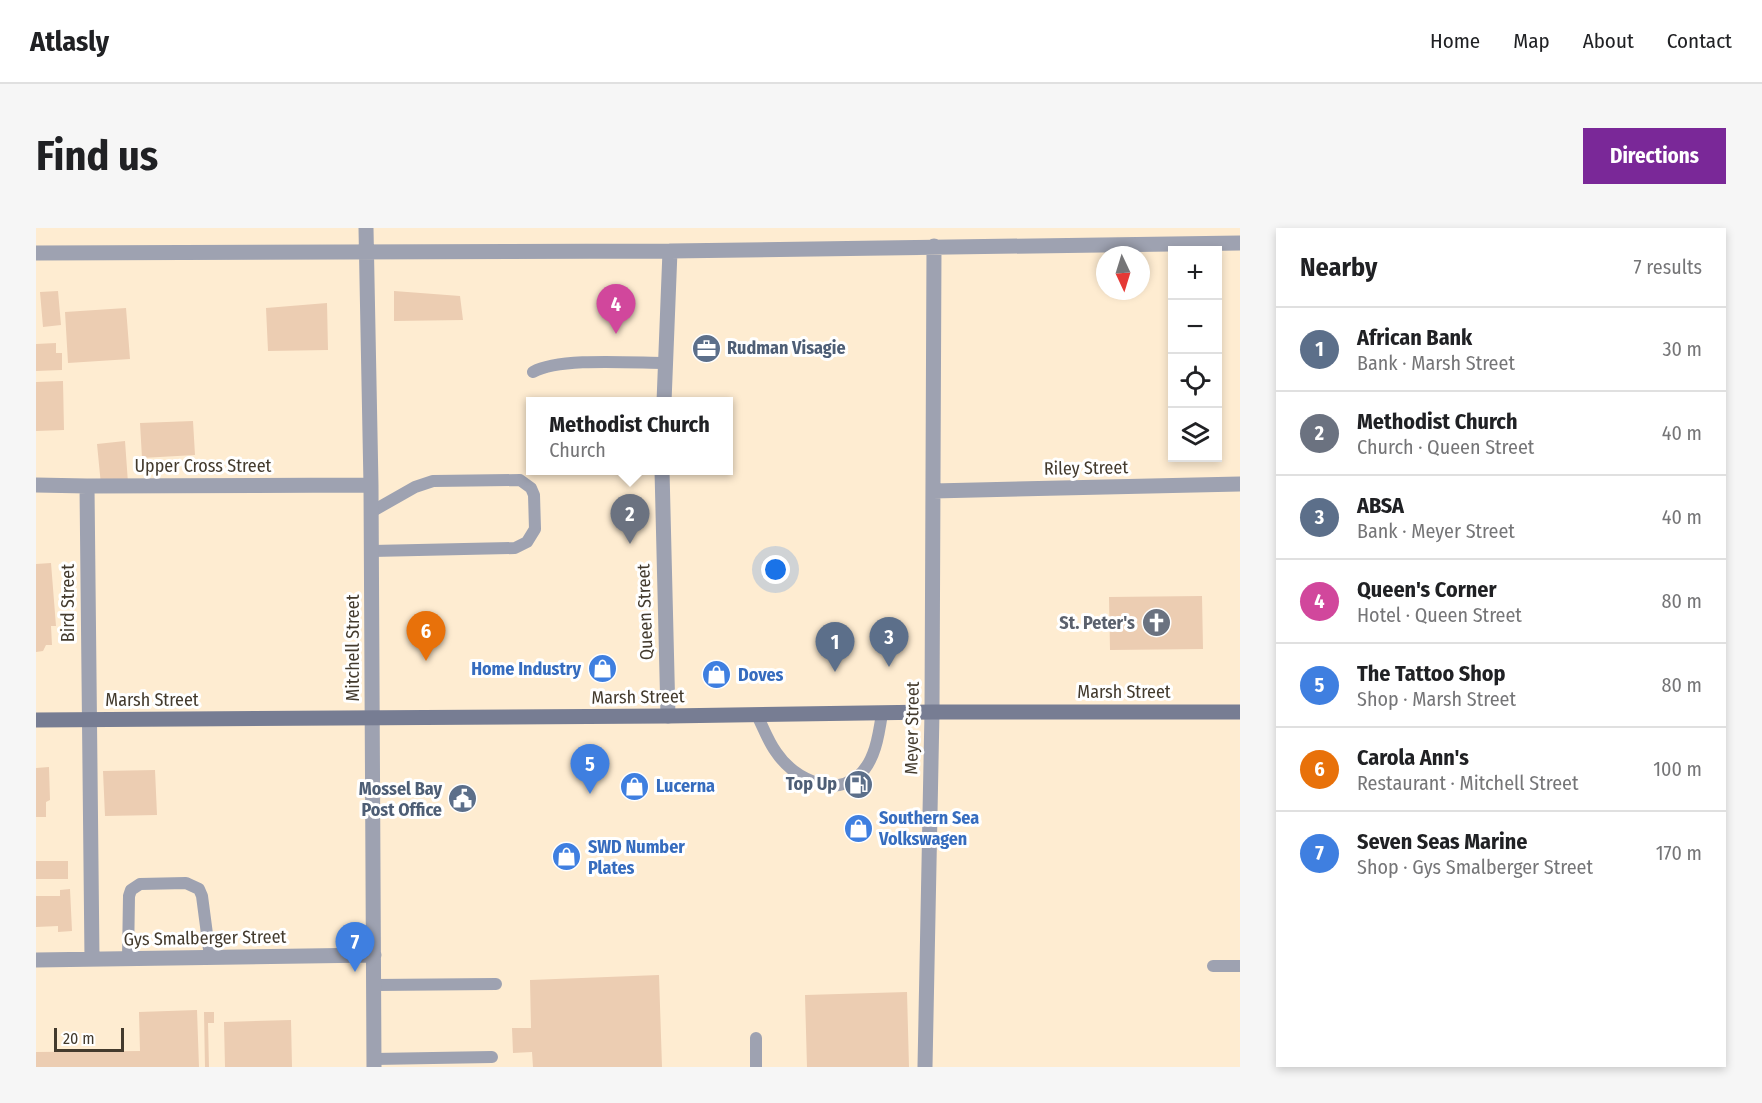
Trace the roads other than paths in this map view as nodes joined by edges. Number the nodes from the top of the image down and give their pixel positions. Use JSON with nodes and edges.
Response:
{"nodes":[{"id":1,"x":366,"y":228,"type":"edge"},
{"id":2,"x":1240,"y":243,"type":"edge"},
{"id":3,"x":934,"y":246,"type":"junction"},
{"id":4,"x":669,"y":251,"type":"junction"},
{"id":5,"x":36,"y":253,"type":"edge"},
{"id":6,"x":367,"y":253,"type":"junction"},
{"id":7,"x":666,"y":363,"type":"junction"},
{"id":8,"x":533,"y":372,"type":"dead end"},
{"id":9,"x":664,"y":397,"type":"edge"},
{"id":10,"x":662,"y":475,"type":"edge"},
{"id":11,"x":371,"y":484,"type":"junction"},
{"id":12,"x":1240,"y":484,"type":"edge"},
{"id":13,"x":36,"y":485,"type":"edge"},
{"id":14,"x":87,"y":486,"type":"junction"},
{"id":15,"x":933,"y":491,"type":"junction"},
{"id":16,"x":371,"y":512,"type":"junction"},
{"id":17,"x":372,"y":551,"type":"junction"},
{"id":18,"x":932,"y":712,"type":"junction"},
{"id":19,"x":1240,"y":712,"type":"edge"},
{"id":20,"x":882,"y":713,"type":"junction"},
{"id":21,"x":757,"y":715,"type":"junction"},
{"id":22,"x":668,"y":716,"type":"junction"},
{"id":23,"x":372,"y":718,"type":"junction"},
{"id":24,"x":88,"y":719,"type":"junction"},
{"id":25,"x":36,"y":720,"type":"edge"},
{"id":26,"x":374,"y":955,"type":"junction"},
{"id":27,"x":210,"y":957,"type":"junction"},
{"id":28,"x":92,"y":959,"type":"junction"},
{"id":29,"x":128,"y":959,"type":"junction"},
{"id":30,"x":36,"y":960,"type":"edge"},
{"id":31,"x":1213,"y":966,"type":"dead end"},
{"id":32,"x":1240,"y":966,"type":"edge"},
{"id":33,"x":496,"y":984,"type":"dead end"},
{"id":34,"x":374,"y":986,"type":"junction"},
{"id":35,"x":756,"y":1038,"type":"dead end"},
{"id":36,"x":492,"y":1057,"type":"dead end"},
{"id":37,"x":374,"y":1063,"type":"edge"},
{"id":38,"x":756,"y":1067,"type":"edge"},
{"id":39,"x":925,"y":1067,"type":"edge"}],
"edges":[{"from":1,"to":6,"type":"street","name":"Mitchell Street"},
{"from":2,"to":3,"type":"street"},
{"from":3,"to":4,"type":"street"},
{"from":3,"to":15,"type":"street","name":"Meyer Street"},
{"from":4,"to":6,"type":"street"},
{"from":4,"to":7,"type":"street"},
{"from":5,"to":6,"type":"street"},
{"from":6,"to":11,"type":"street","name":"Mitchell Street"},
{"from":7,"to":8,"type":"lane"},
{"from":7,"to":9,"type":"street"},
{"from":10,"to":22,"type":"street","name":"Queen Street"},
{"from":11,"to":14,"type":"street","name":"Upper Cross Street"},
{"from":11,"to":16,"type":"street","name":"Mitchell Street"},
{"from":12,"to":15,"type":"street","name":"Riley Street"},
{"from":13,"to":14,"type":"street","name":"Upper Cross Street"},
{"from":14,"to":24,"type":"street","name":"Bird Street"},
{"from":15,"to":18,"type":"street","name":"Meyer Street"},
{"from":16,"to":17,"type":"street","name":"Mitchell Street"},
{"from":16,"to":17,"type":"lane"},
{"from":17,"to":23,"type":"street","name":"Mitchell Street"},
{"from":18,"to":19,"type":"street","name":"Marsh Street"},
{"from":18,"to":20,"type":"street","name":"Marsh Street"},
{"from":18,"to":39,"type":"street","name":"Meyer Street"},
{"from":20,"to":21,"type":"street","name":"Marsh Street"},
{"from":20,"to":21,"type":"lane"},
{"from":21,"to":22,"type":"street","name":"Marsh Street"},
{"from":22,"to":23,"type":"street","name":"Marsh Street"},
{"from":23,"to":24,"type":"street","name":"Marsh Street"},
{"from":23,"to":26,"type":"street","name":"Mitchell Street"},
{"from":24,"to":25,"type":"street","name":"Marsh Street"},
{"from":24,"to":28,"type":"street","name":"Bird Street"},
{"from":26,"to":27,"type":"street","name":"Gys Smalberger Street"},
{"from":26,"to":34,"type":"street","name":"Mitchell Street"},
{"from":27,"to":29,"type":"street","name":"Gys Smalberger Street"},
{"from":27,"to":29,"type":"lane"},
{"from":28,"to":29,"type":"street","name":"Gys Smalberger Street"},
{"from":28,"to":30,"type":"street","name":"Gys Smalberger Street"},
{"from":31,"to":32,"type":"lane"},
{"from":33,"to":34,"type":"lane"},
{"from":34,"to":37,"type":"street","name":"Mitchell Street"},
{"from":35,"to":38,"type":"lane"},
{"from":36,"to":37,"type":"lane"}]}
